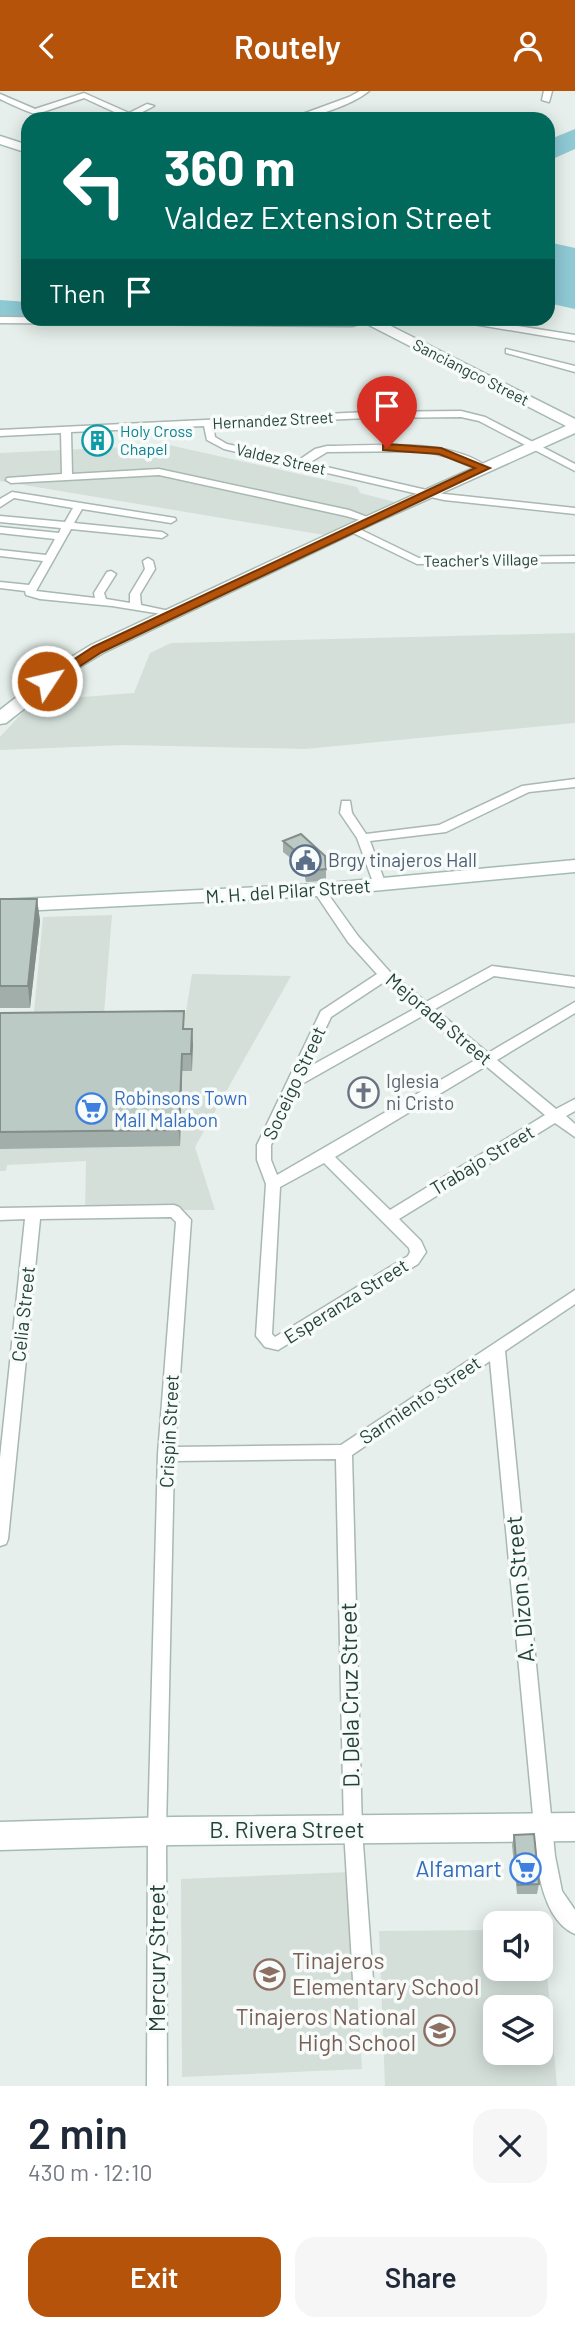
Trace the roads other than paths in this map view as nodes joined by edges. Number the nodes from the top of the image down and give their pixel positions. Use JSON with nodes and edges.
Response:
{"nodes":[{"id":1,"x":365,"y":91,"type":"edge"},
{"id":2,"x":548,"y":91,"type":"edge"},
{"id":3,"x":0,"y":96,"type":"edge"},
{"id":4,"x":546,"y":100,"type":"dead end"},
{"id":5,"x":150,"y":106,"type":"dead end"},
{"id":6,"x":35,"y":112,"type":"joint"},
{"id":7,"x":120,"y":112,"type":"edge"},
{"id":8,"x":137,"y":112,"type":"edge"},
{"id":9,"x":314,"y":112,"type":"edge"},
{"id":10,"x":0,"y":140,"type":"edge"},
{"id":11,"x":21,"y":147,"type":"edge"},
{"id":12,"x":0,"y":320,"type":"edge"},
{"id":13,"x":21,"y":320,"type":"edge"},
{"id":14,"x":382,"y":326,"type":"edge"},
{"id":15,"x":503,"y":326,"type":"edge"},
{"id":16,"x":575,"y":338,"type":"edge"},
{"id":17,"x":509,"y":351,"type":"dead end"},
{"id":18,"x":575,"y":369,"type":"edge"},
{"id":19,"x":208,"y":423,"type":"junction"},
{"id":20,"x":575,"y":427,"type":"edge"},
{"id":21,"x":66,"y":430,"type":"junction"},
{"id":22,"x":0,"y":433,"type":"edge"},
{"id":23,"x":535,"y":447,"type":"junction"},
{"id":24,"x":302,"y":463,"type":"junction"},
{"id":25,"x":484,"y":468,"type":"junction"},
{"id":26,"x":575,"y":468,"type":"edge"},
{"id":27,"x":67,"y":477,"type":"junction"},
{"id":28,"x":11,"y":482,"type":"edge"},
{"id":29,"x":429,"y":494,"type":"junction"},
{"id":30,"x":0,"y":504,"type":"edge"},
{"id":31,"x":79,"y":506,"type":"junction"},
{"id":32,"x":575,"y":512,"type":"edge"},
{"id":33,"x":0,"y":519,"type":"edge"},
{"id":34,"x":171,"y":520,"type":"dead end"},
{"id":35,"x":370,"y":520,"type":"junction"},
{"id":36,"x":353,"y":529,"type":"junction"},
{"id":37,"x":0,"y":530,"type":"edge"},
{"id":38,"x":64,"y":530,"type":"junction"},
{"id":39,"x":162,"y":534,"type":"dead end"},
{"id":40,"x":0,"y":553,"type":"edge"},
{"id":41,"x":50,"y":559,"type":"junction"},
{"id":42,"x":575,"y":559,"type":"edge"},
{"id":43,"x":148,"y":561,"type":"dead end"},
{"id":44,"x":111,"y":574,"type":"dead end"},
{"id":45,"x":0,"y":585,"type":"edge"},
{"id":46,"x":32,"y":589,"type":"junction"},
{"id":47,"x":101,"y":601,"type":"junction"},
{"id":48,"x":136,"y":607,"type":"junction"},
{"id":49,"x":170,"y":614,"type":"junction"},
{"id":50,"x":0,"y":718,"type":"edge"},
{"id":51,"x":575,"y":783,"type":"edge"},
{"id":52,"x":346,"y":804,"type":"dead end"},
{"id":53,"x":363,"y":838,"type":"junction"},
{"id":54,"x":575,"y":866,"type":"edge"},
{"id":55,"x":380,"y":885,"type":"junction"},
{"id":56,"x":320,"y":890,"type":"junction"},
{"id":57,"x":0,"y":906,"type":"edge"},
{"id":58,"x":385,"y":975,"type":"junction"},
{"id":59,"x":575,"y":982,"type":"edge"},
{"id":60,"x":575,"y":1007,"type":"edge"},
{"id":61,"x":422,"y":1008,"type":"junction"},
{"id":62,"x":487,"y":1060,"type":"junction"},
{"id":63,"x":293,"y":1081,"type":"junction"},
{"id":64,"x":575,"y":1104,"type":"edge"},
{"id":65,"x":554,"y":1117,"type":"junction"},
{"id":66,"x":575,"y":1132,"type":"edge"},
{"id":67,"x":326,"y":1156,"type":"junction"},
{"id":68,"x":273,"y":1184,"type":"junction"},
{"id":69,"x":0,"y":1214,"type":"edge"},
{"id":70,"x":33,"y":1214,"type":"junction"},
{"id":71,"x":388,"y":1217,"type":"junction"},
{"id":72,"x":575,"y":1296,"type":"edge"},
{"id":73,"x":271,"y":1343,"type":"joint"},
{"id":74,"x":497,"y":1348,"type":"junction"},
{"id":75,"x":344,"y":1452,"type":"junction"},
{"id":76,"x":166,"y":1454,"type":"junction"},
{"id":77,"x":0,"y":1539,"type":"edge"},
{"id":78,"x":575,"y":1827,"type":"edge"},
{"id":79,"x":543,"y":1829,"type":"junction"},
{"id":80,"x":353,"y":1830,"type":"junction"},
{"id":81,"x":157,"y":1831,"type":"junction"},
{"id":82,"x":0,"y":1836,"type":"edge"},
{"id":83,"x":575,"y":1924,"type":"edge"},
{"id":84,"x":363,"y":1980,"type":"dead end"},
{"id":85,"x":157,"y":2086,"type":"edge"}],
"edges":[{"from":1,"to":9,"type":"street"},
{"from":2,"to":4,"type":"street"},
{"from":3,"to":6,"type":"street"},
{"from":5,"to":8,"type":"street"},
{"from":6,"to":7,"type":"street"},
{"from":10,"to":11,"type":"main road"},
{"from":12,"to":13,"type":"street"},
{"from":14,"to":20,"type":"main road","name":"Sanciangco Street"},
{"from":15,"to":16,"type":"street"},
{"from":17,"to":18,"type":"street"},
{"from":19,"to":21,"type":"street","name":"Hernandez Street"},
{"from":19,"to":23,"type":"street","name":"Hernandez Street"},
{"from":19,"to":24,"type":"street","name":"Valdez Street"},
{"from":20,"to":23,"type":"main road"},
{"from":21,"to":22,"type":"street","name":"Hernandez Street"},
{"from":21,"to":27,"type":"street"},
{"from":23,"to":25,"type":"main road"},
{"from":23,"to":26,"type":"street","name":"Hernandez Street"},
{"from":24,"to":25,"type":"street"},
{"from":24,"to":29,"type":"street","name":"Valdez Street"},
{"from":25,"to":29,"type":"main road"},
{"from":27,"to":28,"type":"street"},
{"from":27,"to":35,"type":"street"},
{"from":29,"to":32,"type":"street","name":"Valdez Street"},
{"from":29,"to":35,"type":"main road"},
{"from":30,"to":31,"type":"street"},
{"from":31,"to":34,"type":"street"},
{"from":31,"to":38,"type":"street"},
{"from":33,"to":38,"type":"street"},
{"from":35,"to":36,"type":"main road"},
{"from":36,"to":42,"type":"street","name":"Teacher's Village"},
{"from":36,"to":49,"type":"main road"},
{"from":37,"to":38,"type":"street"},
{"from":38,"to":39,"type":"street"},
{"from":38,"to":41,"type":"street"},
{"from":40,"to":41,"type":"street"},
{"from":41,"to":46,"type":"street"},
{"from":43,"to":48,"type":"street"},
{"from":44,"to":47,"type":"street"},
{"from":45,"to":46,"type":"street"},
{"from":46,"to":47,"type":"street"},
{"from":47,"to":48,"type":"street"},
{"from":48,"to":49,"type":"street"},
{"from":49,"to":50,"type":"main road"},
{"from":51,"to":53,"type":"street"},
{"from":52,"to":53,"type":"street"},
{"from":53,"to":55,"type":"street"},
{"from":54,"to":55,"type":"main road","name":"M. H. del Pilar Street"},
{"from":55,"to":56,"type":"main road","name":"M. H. del Pilar Street"},
{"from":56,"to":57,"type":"main road","name":"M. H. del Pilar Street"},
{"from":56,"to":58,"type":"street","name":"Mejorada Street"},
{"from":58,"to":61,"type":"street","name":"Mejorada Street"},
{"from":58,"to":63,"type":"street","name":"Soceigo Street"},
{"from":59,"to":61,"type":"street"},
{"from":60,"to":62,"type":"street"},
{"from":61,"to":62,"type":"street","name":"Mejorada Street"},
{"from":61,"to":63,"type":"street"},
{"from":62,"to":65,"type":"street","name":"Mejorada Street"},
{"from":62,"to":67,"type":"street"},
{"from":63,"to":68,"type":"street","name":"Soceigo Street"},
{"from":64,"to":65,"type":"street","name":"Trabajo Street"},
{"from":65,"to":66,"type":"street","name":"Mejorada Street"},
{"from":65,"to":71,"type":"street","name":"Trabajo Street"},
{"from":67,"to":68,"type":"street"},
{"from":67,"to":71,"type":"street"},
{"from":68,"to":73,"type":"street","name":"Soceigo Street"},
{"from":69,"to":70,"type":"street","name":"Crispin Street"},
{"from":70,"to":76,"type":"street","name":"Crispin Street"},
{"from":70,"to":77,"type":"street","name":"Celia Street"},
{"from":71,"to":73,"type":"street","name":"Esperanza Street"},
{"from":72,"to":74,"type":"street","name":"Sarmiento Street"},
{"from":74,"to":75,"type":"street","name":"Sarmiento Street"},
{"from":74,"to":79,"type":"street","name":"A. Dizon Street"},
{"from":75,"to":76,"type":"street","name":"Sarmiento Street"},
{"from":75,"to":80,"type":"street","name":"D. Dela Cruz Street"},
{"from":76,"to":81,"type":"street","name":"Crispin Street"},
{"from":78,"to":79,"type":"main road","name":"B. Rivera Street"},
{"from":79,"to":80,"type":"main road","name":"B. Rivera Street"},
{"from":79,"to":83,"type":"street","name":"A. Dizon Street"},
{"from":80,"to":81,"type":"main road","name":"B. Rivera Street"},
{"from":80,"to":84,"type":"street","name":"D. Dela Cruz Street"},
{"from":81,"to":82,"type":"main road","name":"B. Rivera Street"},
{"from":81,"to":85,"type":"street","name":"Mercury Street"}]}
